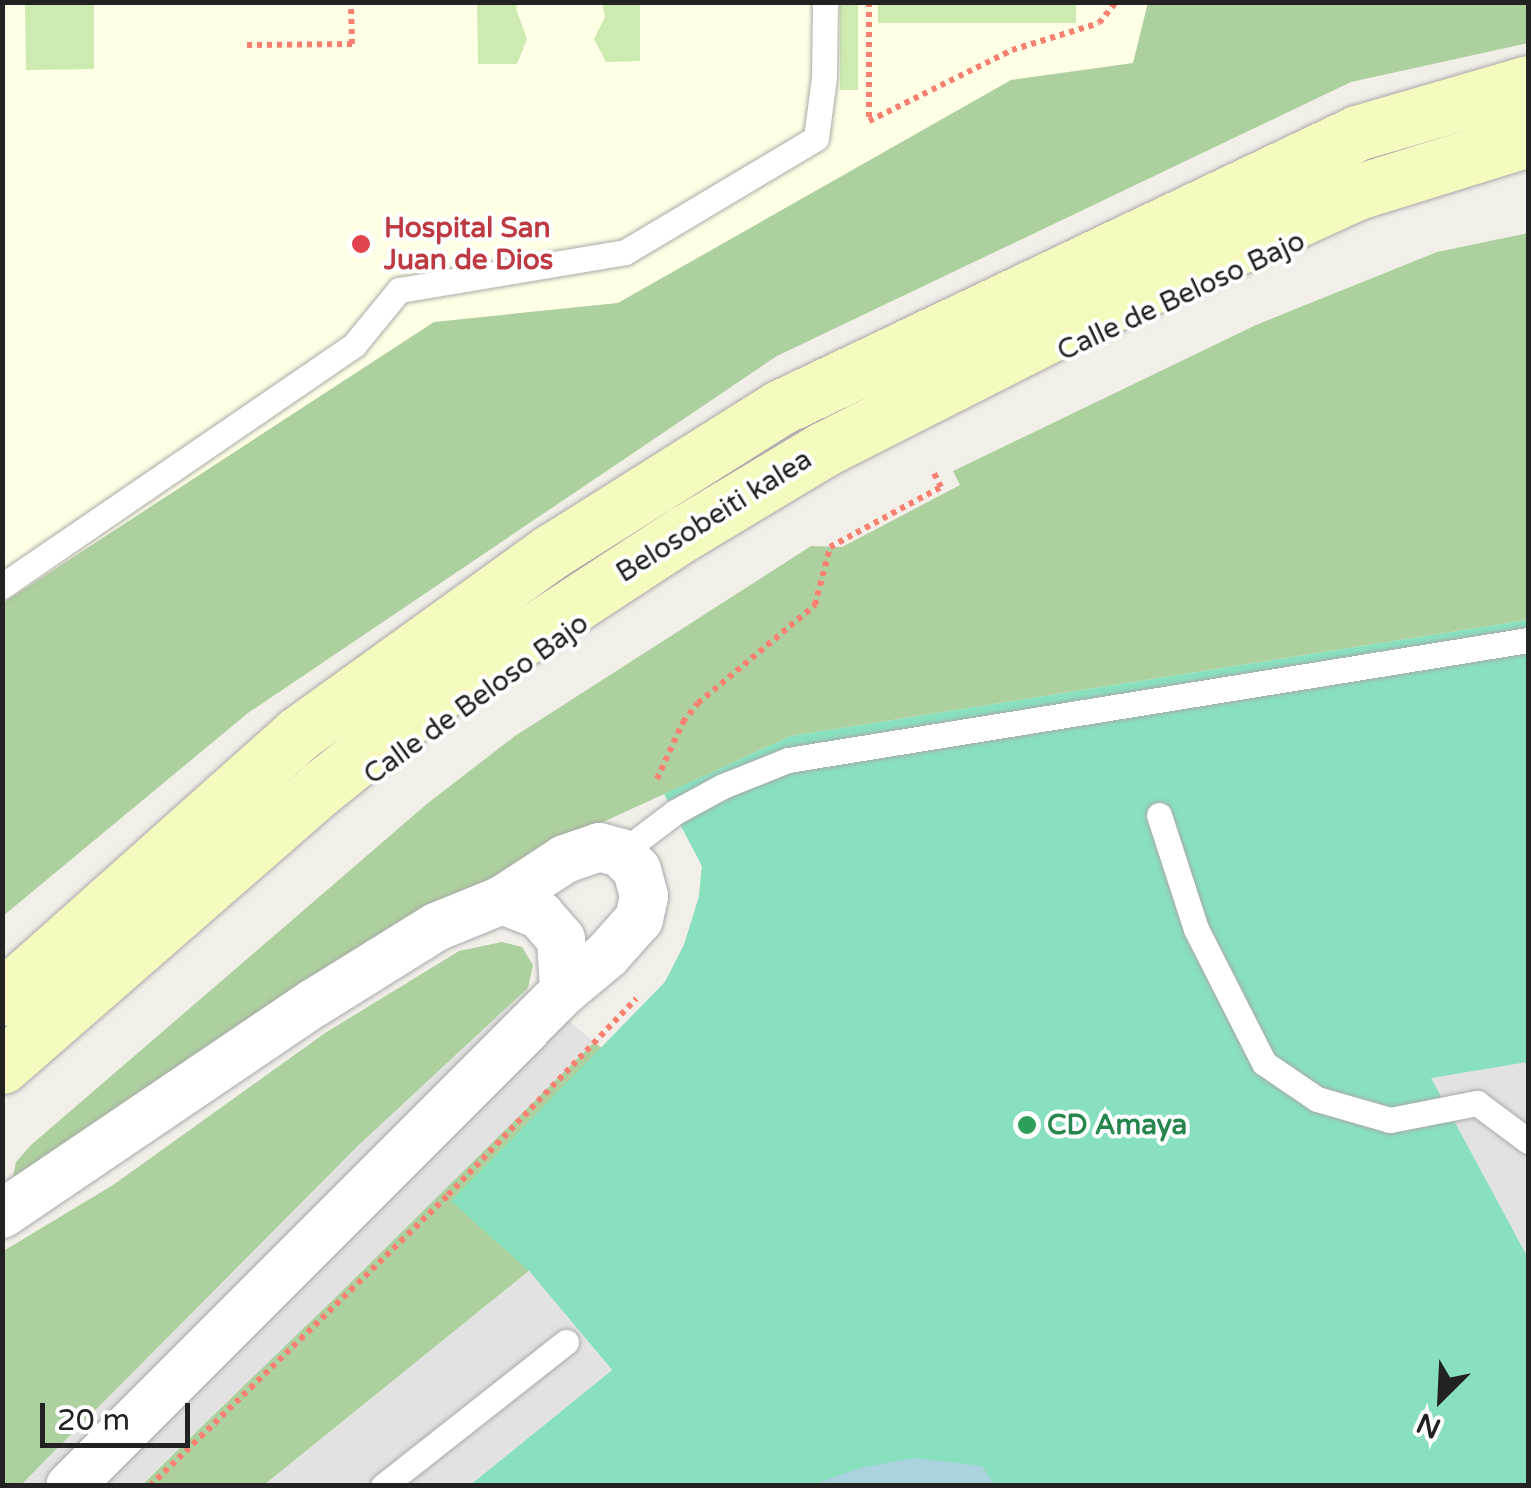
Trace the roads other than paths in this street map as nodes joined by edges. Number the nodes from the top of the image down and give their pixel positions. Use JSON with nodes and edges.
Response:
{"nodes":[{"id":1,"x":825,"y":2,"type":"edge"},
{"id":2,"x":1528,"y":83,"type":"edge"},
{"id":3,"x":1528,"y":139,"type":"edge"},
{"id":4,"x":2,"y":586,"type":"edge"},
{"id":5,"x":1528,"y":640,"type":"edge"},
{"id":6,"x":1159,"y":814,"type":"dead end"},
{"id":7,"x":621,"y":853,"type":"junction"},
{"id":8,"x":502,"y":900,"type":"junction"},
{"id":9,"x":564,"y":991,"type":"junction"},
{"id":10,"x":2,"y":998,"type":"edge"},
{"id":11,"x":2,"y":1066,"type":"edge"},
{"id":12,"x":1528,"y":1141,"type":"edge"},
{"id":13,"x":2,"y":1214,"type":"edge"},
{"id":14,"x":566,"y":1342,"type":"dead end"},
{"id":15,"x":70,"y":1486,"type":"edge"},
{"id":16,"x":382,"y":1486,"type":"edge"}],
"edges":[{"from":1,"to":4,"type":"lane"},
{"from":2,"to":10,"type":"main road","name":"Belosobeiti kalea"},
{"from":3,"to":11,"type":"main road","name":"Belosobeiti kalea"},
{"from":5,"to":7,"type":"lane"},
{"from":6,"to":12,"type":"lane"},
{"from":7,"to":8,"type":"street"},
{"from":7,"to":9,"type":"street"},
{"from":8,"to":9,"type":"street"},
{"from":8,"to":13,"type":"street"},
{"from":9,"to":15,"type":"street"},
{"from":14,"to":16,"type":"lane"}]}
